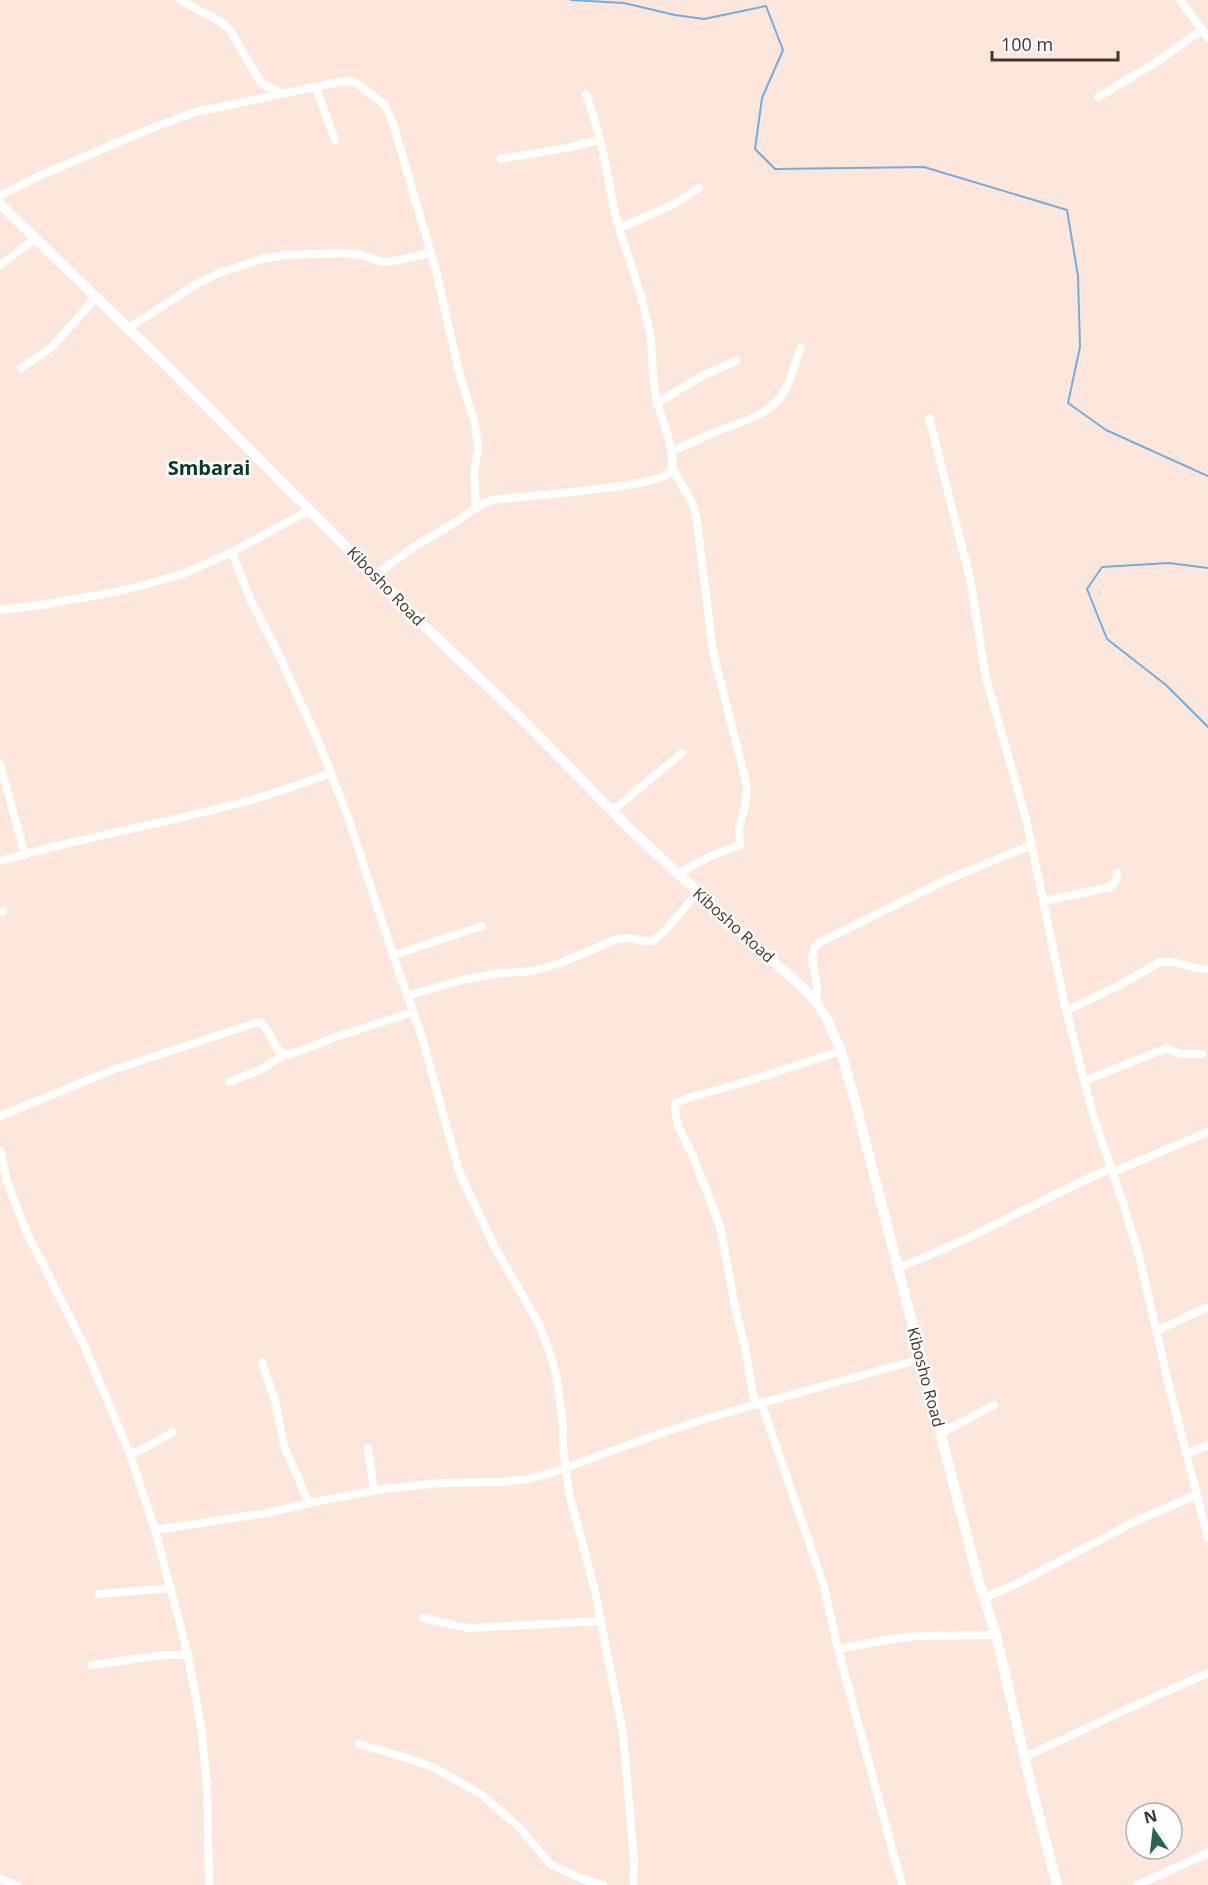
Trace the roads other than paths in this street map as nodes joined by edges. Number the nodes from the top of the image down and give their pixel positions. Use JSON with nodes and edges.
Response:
{"nodes":[{"id":1,"x":180,"y":0,"type":"edge"},
{"id":2,"x":1180,"y":0,"type":"edge"},
{"id":3,"x":1202,"y":30,"type":"junction"},
{"id":4,"x":1208,"y":38,"type":"edge"},
{"id":5,"x":316,"y":88,"type":"junction"},
{"id":6,"x":284,"y":94,"type":"junction"},
{"id":7,"x":586,"y":94,"type":"dead end"},
{"id":8,"x":1098,"y":97,"type":"dead end"},
{"id":9,"x":335,"y":140,"type":"dead end"},
{"id":10,"x":599,"y":140,"type":"junction"},
{"id":11,"x":501,"y":159,"type":"dead end"},
{"id":12,"x":699,"y":188,"type":"dead end"},
{"id":13,"x":0,"y":196,"type":"edge"},
{"id":14,"x":0,"y":204,"type":"edge"},
{"id":15,"x":620,"y":228,"type":"junction"},
{"id":16,"x":36,"y":238,"type":"junction"},
{"id":17,"x":430,"y":253,"type":"junction"},
{"id":18,"x":0,"y":266,"type":"edge"},
{"id":19,"x":96,"y":297,"type":"junction"},
{"id":20,"x":127,"y":329,"type":"junction"},
{"id":21,"x":801,"y":348,"type":"dead end"},
{"id":22,"x":736,"y":361,"type":"dead end"},
{"id":23,"x":21,"y":368,"type":"dead end"},
{"id":24,"x":657,"y":404,"type":"junction"},
{"id":25,"x":929,"y":418,"type":"dead end"},
{"id":26,"x":671,"y":452,"type":"junction"},
{"id":27,"x":672,"y":468,"type":"junction"},
{"id":28,"x":476,"y":507,"type":"junction"},
{"id":29,"x":310,"y":510,"type":"junction"},
{"id":30,"x":232,"y":552,"type":"junction"},
{"id":31,"x":375,"y":576,"type":"junction"},
{"id":32,"x":0,"y":610,"type":"edge"},
{"id":33,"x":682,"y":753,"type":"dead end"},
{"id":34,"x":0,"y":767,"type":"edge"},
{"id":35,"x":330,"y":773,"type":"junction"},
{"id":36,"x":613,"y":810,"type":"junction"},
{"id":37,"x":1031,"y":845,"type":"junction"},
{"id":38,"x":25,"y":855,"type":"junction"},
{"id":39,"x":0,"y":861,"type":"edge"},
{"id":40,"x":1117,"y":873,"type":"dead end"},
{"id":41,"x":677,"y":874,"type":"junction"},
{"id":42,"x":698,"y":892,"type":"junction"},
{"id":43,"x":1044,"y":901,"type":"junction"},
{"id":44,"x":482,"y":926,"type":"dead end"},
{"id":45,"x":393,"y":955,"type":"junction"},
{"id":46,"x":1208,"y":969,"type":"edge"},
{"id":47,"x":407,"y":996,"type":"junction"},
{"id":48,"x":816,"y":1002,"type":"junction"},
{"id":49,"x":1066,"y":1011,"type":"junction"},
{"id":50,"x":413,"y":1012,"type":"junction"},
{"id":51,"x":841,"y":1051,"type":"junction"},
{"id":52,"x":1202,"y":1054,"type":"dead end"},
{"id":53,"x":283,"y":1055,"type":"junction"},
{"id":54,"x":1084,"y":1081,"type":"junction"},
{"id":55,"x":229,"y":1082,"type":"dead end"},
{"id":56,"x":0,"y":1116,"type":"edge"},
{"id":57,"x":1208,"y":1132,"type":"edge"},
{"id":58,"x":0,"y":1151,"type":"edge"},
{"id":59,"x":1112,"y":1170,"type":"junction"},
{"id":60,"x":897,"y":1268,"type":"junction"},
{"id":61,"x":1208,"y":1306,"type":"edge"},
{"id":62,"x":1156,"y":1331,"type":"junction"},
{"id":63,"x":921,"y":1359,"type":"junction"},
{"id":64,"x":262,"y":1362,"type":"dead end"},
{"id":65,"x":758,"y":1403,"type":"junction"},
{"id":66,"x":994,"y":1405,"type":"dead end"},
{"id":67,"x":173,"y":1432,"type":"dead end"},
{"id":68,"x":941,"y":1433,"type":"junction"},
{"id":69,"x":1208,"y":1445,"type":"edge"},
{"id":70,"x":368,"y":1448,"type":"dead end"},
{"id":71,"x":130,"y":1454,"type":"junction"},
{"id":72,"x":1186,"y":1454,"type":"junction"},
{"id":73,"x":565,"y":1468,"type":"junction"},
{"id":74,"x":374,"y":1491,"type":"junction"},
{"id":75,"x":1196,"y":1495,"type":"junction"},
{"id":76,"x":309,"y":1503,"type":"junction"},
{"id":77,"x":155,"y":1530,"type":"junction"},
{"id":78,"x":1208,"y":1538,"type":"edge"},
{"id":79,"x":171,"y":1588,"type":"junction"},
{"id":80,"x":99,"y":1594,"type":"dead end"},
{"id":81,"x":984,"y":1598,"type":"junction"},
{"id":82,"x":423,"y":1618,"type":"dead end"},
{"id":83,"x":601,"y":1621,"type":"junction"},
{"id":84,"x":996,"y":1635,"type":"junction"},
{"id":85,"x":838,"y":1649,"type":"junction"},
{"id":86,"x":187,"y":1655,"type":"junction"},
{"id":87,"x":92,"y":1665,"type":"dead end"},
{"id":88,"x":1208,"y":1672,"type":"edge"},
{"id":89,"x":359,"y":1744,"type":"dead end"},
{"id":90,"x":1025,"y":1757,"type":"junction"},
{"id":91,"x":1208,"y":1853,"type":"edge"},
{"id":92,"x":0,"y":1879,"type":"edge"},
{"id":93,"x":17,"y":1885,"type":"edge"},
{"id":94,"x":209,"y":1885,"type":"edge"},
{"id":95,"x":603,"y":1885,"type":"edge"},
{"id":96,"x":633,"y":1885,"type":"edge"},
{"id":97,"x":902,"y":1885,"type":"edge"},
{"id":98,"x":1058,"y":1885,"type":"edge"},
{"id":99,"x":1137,"y":1885,"type":"edge"}],
"edges":[{"from":1,"to":6,"type":"street"},
{"from":2,"to":3,"type":"street"},
{"from":3,"to":4,"type":"street"},
{"from":3,"to":8,"type":"street"},
{"from":5,"to":6,"type":"street"},
{"from":5,"to":9,"type":"street"},
{"from":5,"to":17,"type":"street"},
{"from":6,"to":13,"type":"street"},
{"from":7,"to":10,"type":"street"},
{"from":10,"to":11,"type":"street"},
{"from":10,"to":15,"type":"street"},
{"from":12,"to":15,"type":"street"},
{"from":14,"to":16,"type":"street","name":"Kibosho Road"},
{"from":15,"to":24,"type":"street"},
{"from":16,"to":18,"type":"street"},
{"from":16,"to":19,"type":"street","name":"Kibosho Road"},
{"from":17,"to":20,"type":"street"},
{"from":17,"to":28,"type":"street"},
{"from":19,"to":20,"type":"street","name":"Kibosho Road"},
{"from":19,"to":23,"type":"street"},
{"from":20,"to":29,"type":"street","name":"Kibosho Road"},
{"from":21,"to":26,"type":"street"},
{"from":22,"to":24,"type":"street"},
{"from":24,"to":26,"type":"street"},
{"from":25,"to":37,"type":"street"},
{"from":26,"to":27,"type":"street"},
{"from":27,"to":28,"type":"street"},
{"from":27,"to":41,"type":"street"},
{"from":28,"to":31,"type":"street"},
{"from":29,"to":30,"type":"street"},
{"from":29,"to":31,"type":"street","name":"Kibosho Road"},
{"from":30,"to":32,"type":"street"},
{"from":30,"to":35,"type":"street"},
{"from":31,"to":36,"type":"street","name":"Kibosho Road"},
{"from":33,"to":36,"type":"street"},
{"from":34,"to":38,"type":"street"},
{"from":35,"to":38,"type":"street"},
{"from":35,"to":45,"type":"street"},
{"from":36,"to":41,"type":"street","name":"Kibosho Road"},
{"from":37,"to":43,"type":"street"},
{"from":37,"to":48,"type":"street"},
{"from":38,"to":39,"type":"street"},
{"from":40,"to":43,"type":"street"},
{"from":41,"to":42,"type":"street","name":"Kibosho Road"},
{"from":42,"to":47,"type":"street"},
{"from":42,"to":48,"type":"street","name":"Kibosho Road"},
{"from":43,"to":49,"type":"street"},
{"from":44,"to":45,"type":"street"},
{"from":45,"to":47,"type":"street"},
{"from":46,"to":49,"type":"street"},
{"from":47,"to":50,"type":"street"},
{"from":48,"to":51,"type":"street","name":"Kibosho Road"},
{"from":49,"to":54,"type":"street"},
{"from":50,"to":53,"type":"street"},
{"from":50,"to":73,"type":"street"},
{"from":51,"to":60,"type":"street","name":"Kibosho Road"},
{"from":51,"to":65,"type":"street"},
{"from":52,"to":54,"type":"street"},
{"from":53,"to":55,"type":"street"},
{"from":53,"to":56,"type":"street"},
{"from":54,"to":59,"type":"street"},
{"from":57,"to":59,"type":"street"},
{"from":58,"to":71,"type":"street"},
{"from":59,"to":60,"type":"street"},
{"from":59,"to":62,"type":"street"},
{"from":60,"to":63,"type":"street","name":"Kibosho Road"},
{"from":61,"to":62,"type":"street"},
{"from":62,"to":72,"type":"street"},
{"from":63,"to":65,"type":"street"},
{"from":63,"to":68,"type":"street","name":"Kibosho Road"},
{"from":64,"to":76,"type":"street"},
{"from":65,"to":73,"type":"street"},
{"from":65,"to":85,"type":"street"},
{"from":66,"to":68,"type":"street"},
{"from":67,"to":71,"type":"street"},
{"from":68,"to":81,"type":"street","name":"Kibosho Road"},
{"from":69,"to":72,"type":"street"},
{"from":70,"to":74,"type":"street"},
{"from":71,"to":77,"type":"street"},
{"from":72,"to":75,"type":"street"},
{"from":73,"to":74,"type":"street"},
{"from":73,"to":83,"type":"street"},
{"from":74,"to":76,"type":"street"},
{"from":75,"to":78,"type":"street"},
{"from":75,"to":81,"type":"street"},
{"from":76,"to":77,"type":"street"},
{"from":77,"to":79,"type":"street"},
{"from":79,"to":80,"type":"street"},
{"from":79,"to":86,"type":"street"},
{"from":81,"to":84,"type":"street","name":"Kibosho Road"},
{"from":82,"to":83,"type":"street"},
{"from":83,"to":96,"type":"street"},
{"from":84,"to":85,"type":"street"},
{"from":84,"to":90,"type":"street","name":"Kibosho Road"},
{"from":85,"to":97,"type":"street"},
{"from":86,"to":87,"type":"street"},
{"from":86,"to":94,"type":"street"},
{"from":88,"to":90,"type":"street"},
{"from":89,"to":95,"type":"street"},
{"from":90,"to":98,"type":"street","name":"Kibosho Road"},
{"from":91,"to":99,"type":"street"},
{"from":92,"to":93,"type":"street"}]}
